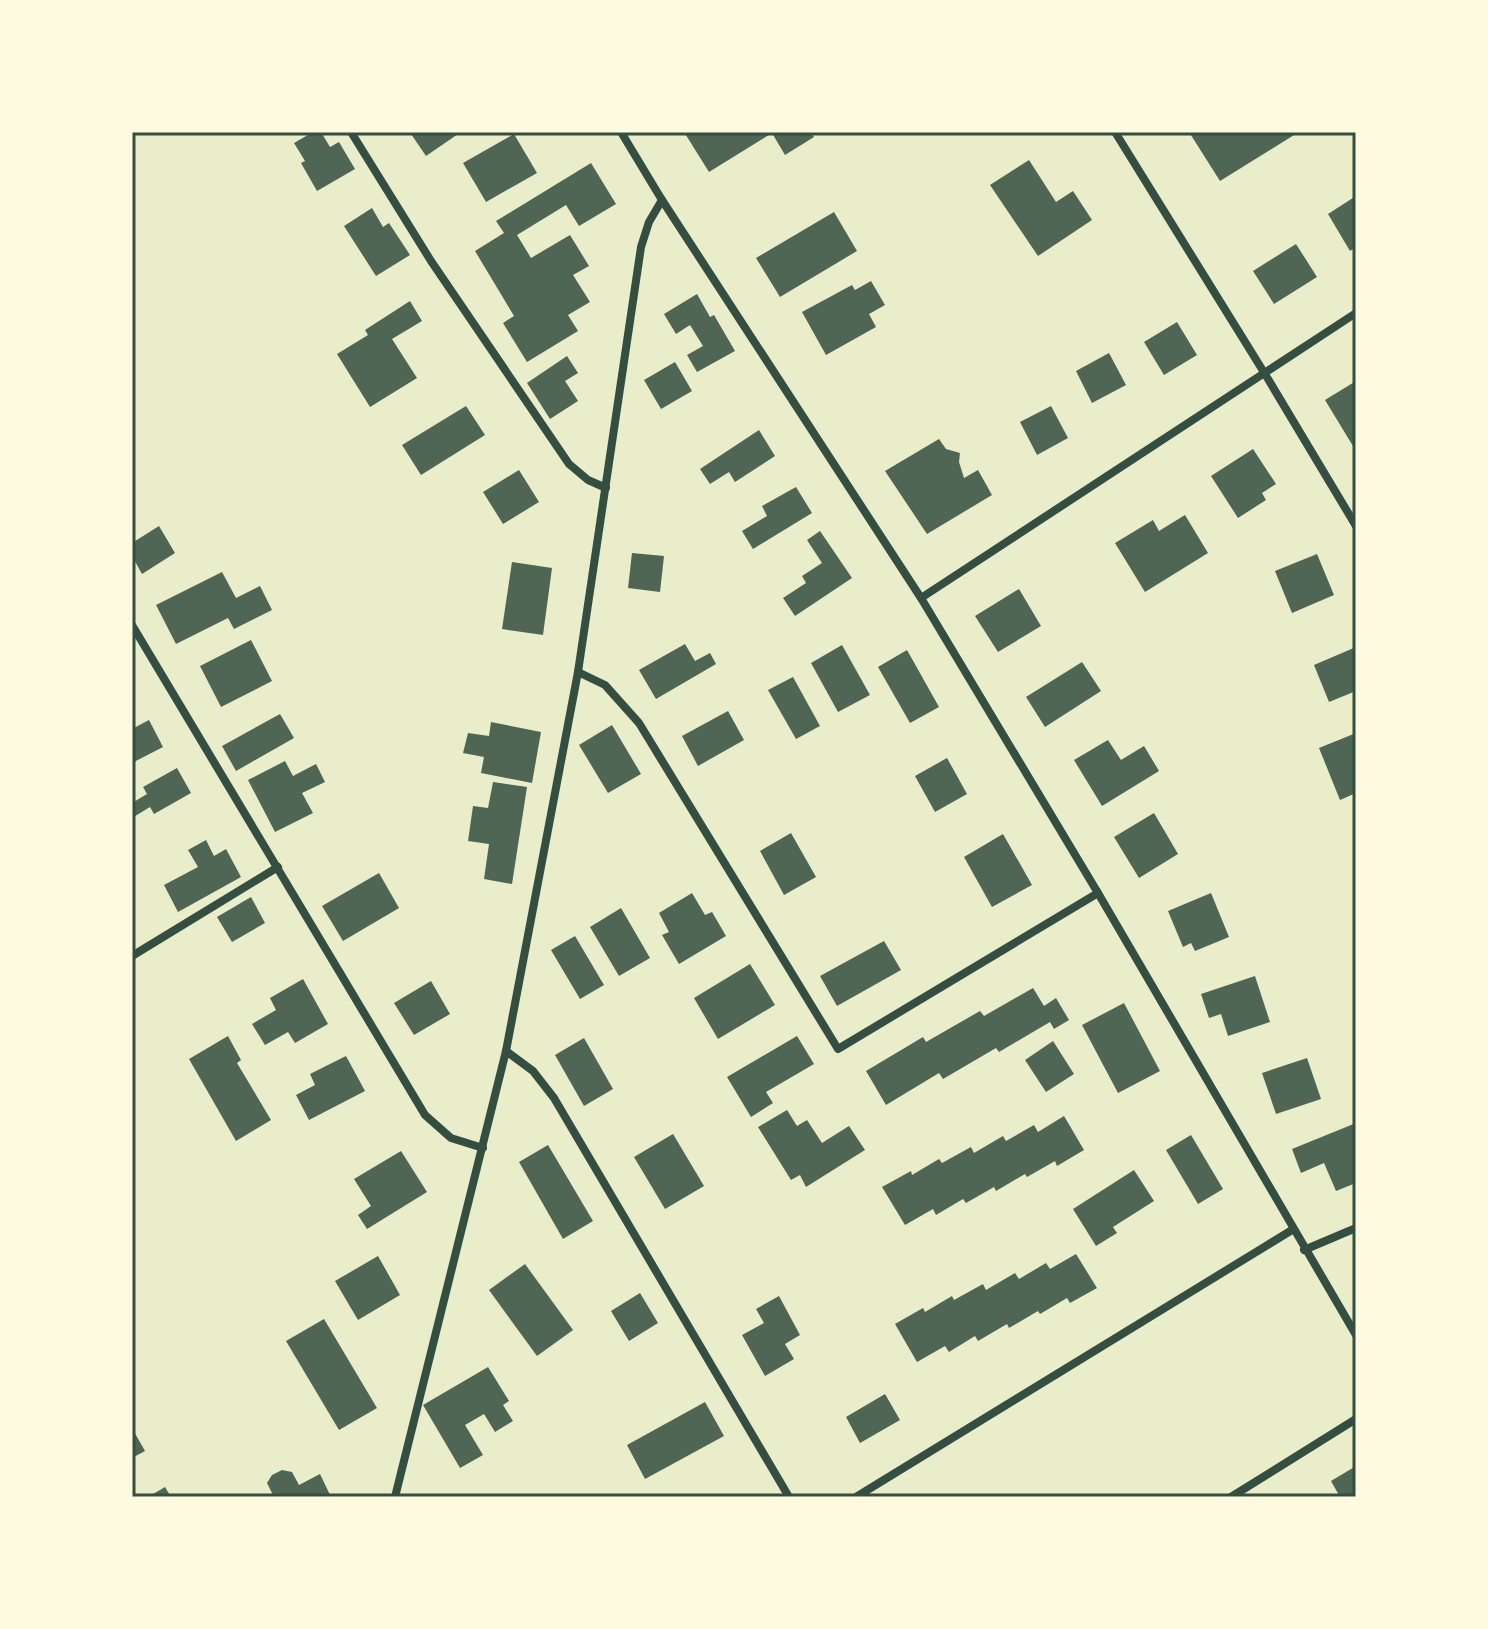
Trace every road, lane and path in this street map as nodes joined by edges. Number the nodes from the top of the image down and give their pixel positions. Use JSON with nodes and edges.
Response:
{"nodes":[{"id":1,"x":351,"y":132,"type":"edge"},
{"id":2,"x":621,"y":132,"type":"edge"},
{"id":3,"x":1115,"y":132,"type":"edge"},
{"id":4,"x":662,"y":200,"type":"junction"},
{"id":5,"x":1356,"y":313,"type":"edge"},
{"id":6,"x":1265,"y":374,"type":"junction"},
{"id":7,"x":606,"y":488,"type":"junction"},
{"id":8,"x":1356,"y":526,"type":"edge"},
{"id":9,"x":921,"y":598,"type":"junction"},
{"id":10,"x":132,"y":625,"type":"edge"},
{"id":11,"x":578,"y":672,"type":"junction"},
{"id":12,"x":278,"y":867,"type":"junction"},
{"id":13,"x":1098,"y":893,"type":"junction"},
{"id":14,"x":132,"y":956,"type":"edge"},
{"id":15,"x":506,"y":1051,"type":"junction"},
{"id":16,"x":483,"y":1148,"type":"junction"},
{"id":17,"x":1356,"y":1228,"type":"edge"},
{"id":18,"x":1292,"y":1230,"type":"junction"},
{"id":19,"x":1304,"y":1250,"type":"junction"},
{"id":20,"x":1356,"y":1335,"type":"edge"},
{"id":21,"x":1356,"y":1419,"type":"edge"},
{"id":22,"x":395,"y":1497,"type":"edge"},
{"id":23,"x":789,"y":1497,"type":"edge"},
{"id":24,"x":856,"y":1497,"type":"edge"},
{"id":25,"x":1231,"y":1497,"type":"edge"}],
"edges":[{"from":1,"to":7,"type":"street"},
{"from":2,"to":4,"type":"street"},
{"from":3,"to":6,"type":"street"},
{"from":4,"to":7,"type":"street"},
{"from":4,"to":9,"type":"street"},
{"from":5,"to":6,"type":"street"},
{"from":6,"to":8,"type":"street"},
{"from":6,"to":9,"type":"street"},
{"from":7,"to":11,"type":"street"},
{"from":9,"to":13,"type":"street"},
{"from":10,"to":12,"type":"street"},
{"from":11,"to":13,"type":"street"},
{"from":11,"to":15,"type":"street"},
{"from":12,"to":14,"type":"street"},
{"from":12,"to":16,"type":"street"},
{"from":13,"to":18,"type":"street"},
{"from":15,"to":16,"type":"street"},
{"from":15,"to":23,"type":"street"},
{"from":16,"to":22,"type":"street"},
{"from":17,"to":19,"type":"street"},
{"from":18,"to":19,"type":"street"},
{"from":18,"to":24,"type":"street"},
{"from":19,"to":20,"type":"street"},
{"from":21,"to":25,"type":"street"}]}
